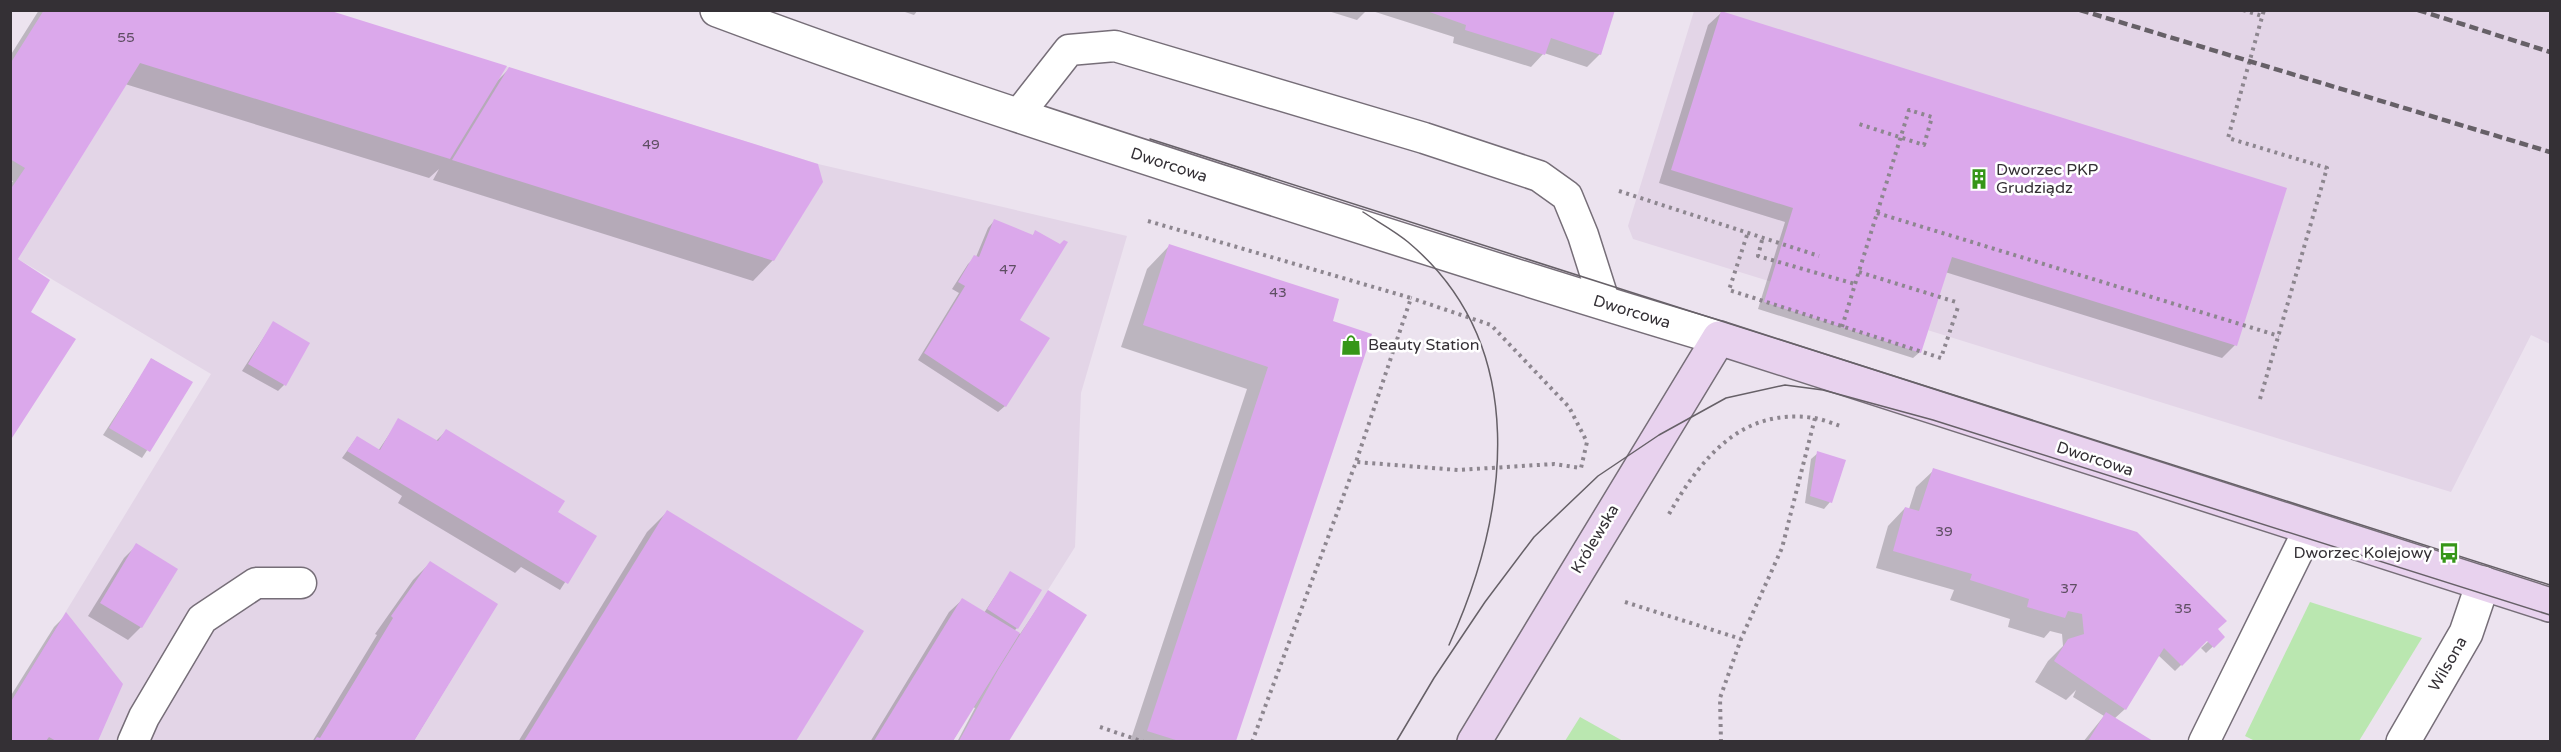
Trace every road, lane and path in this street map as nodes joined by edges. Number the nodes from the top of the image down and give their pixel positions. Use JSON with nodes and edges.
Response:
{"nodes":[{"id":1,"x":717,"y":10,"type":"edge"},
{"id":2,"x":2243,"y":10,"type":"edge"},
{"id":3,"x":2264,"y":10,"type":"edge"},
{"id":4,"x":2262,"y":16,"type":"junction"},
{"id":5,"x":1018,"y":115,"type":"junction"},
{"id":6,"x":1859,"y":124,"type":"dead end"},
{"id":7,"x":1619,"y":191,"type":"dead end"},
{"id":8,"x":1877,"y":213,"type":"junction"},
{"id":9,"x":1148,"y":221,"type":"dead end"},
{"id":10,"x":1747,"y":235,"type":"junction"},
{"id":11,"x":1762,"y":240,"type":"junction"},
{"id":12,"x":1819,"y":256,"type":"dead end"},
{"id":13,"x":1859,"y":272,"type":"junction"},
{"id":14,"x":1855,"y":284,"type":"junction"},
{"id":15,"x":1411,"y":298,"type":"junction"},
{"id":16,"x":1605,"y":304,"type":"junction"},
{"id":17,"x":1842,"y":327,"type":"junction"},
{"id":18,"x":2279,"y":336,"type":"junction"},
{"id":19,"x":1719,"y":338,"type":"junction"},
{"id":20,"x":2260,"y":399,"type":"dead end"},
{"id":21,"x":1356,"y":462,"type":"junction"},
{"id":22,"x":1669,"y":513,"type":"dead end"},
{"id":23,"x":2310,"y":528,"type":"junction"},
{"id":24,"x":302,"y":583,"type":"dead end"},
{"id":25,"x":2483,"y":583,"type":"junction"},
{"id":26,"x":1625,"y":602,"type":"dead end"},
{"id":27,"x":2550,"y":605,"type":"edge"},
{"id":28,"x":1740,"y":639,"type":"junction"},
{"id":29,"x":1100,"y":727,"type":"dead end"},
{"id":30,"x":134,"y":741,"type":"edge"},
{"id":31,"x":1144,"y":741,"type":"edge"},
{"id":32,"x":1252,"y":741,"type":"edge"},
{"id":33,"x":1474,"y":741,"type":"edge"},
{"id":34,"x":1720,"y":741,"type":"edge"},
{"id":35,"x":2204,"y":741,"type":"edge"},
{"id":36,"x":2403,"y":741,"type":"edge"}],
"edges":[{"from":1,"to":5,"type":"street","name":"Dworcowa"},
{"from":2,"to":4,"type":"path"},
{"from":3,"to":4,"type":"path"},
{"from":4,"to":18,"type":"path"},
{"from":5,"to":16,"type":"street","name":"Dworcowa"},
{"from":5,"to":16,"type":"lane"},
{"from":6,"to":8,"type":"path"},
{"from":7,"to":10,"type":"path"},
{"from":8,"to":13,"type":"path"},
{"from":8,"to":18,"type":"path"},
{"from":9,"to":15,"type":"path"},
{"from":10,"to":11,"type":"path"},
{"from":10,"to":17,"type":"path"},
{"from":11,"to":12,"type":"path"},
{"from":11,"to":14,"type":"path"},
{"from":13,"to":14,"type":"path"},
{"from":13,"to":17,"type":"path"},
{"from":14,"to":17,"type":"path"},
{"from":15,"to":21,"type":"path"},
{"from":15,"to":21,"type":"path"},
{"from":16,"to":19,"type":"street","name":"Dworcowa"},
{"from":18,"to":20,"type":"path"},
{"from":19,"to":23,"type":"street","name":"Dworcowa"},
{"from":19,"to":33,"type":"street","name":"Królewska"},
{"from":21,"to":32,"type":"path"},
{"from":22,"to":28,"type":"path"},
{"from":23,"to":25,"type":"street","name":"Dworcowa"},
{"from":23,"to":35,"type":"lane"},
{"from":24,"to":30,"type":"lane"},
{"from":25,"to":27,"type":"street","name":"Dworcowa"},
{"from":25,"to":36,"type":"street","name":"Wilsona"},
{"from":26,"to":28,"type":"path"},
{"from":28,"to":34,"type":"path"},
{"from":29,"to":31,"type":"path"}]}
